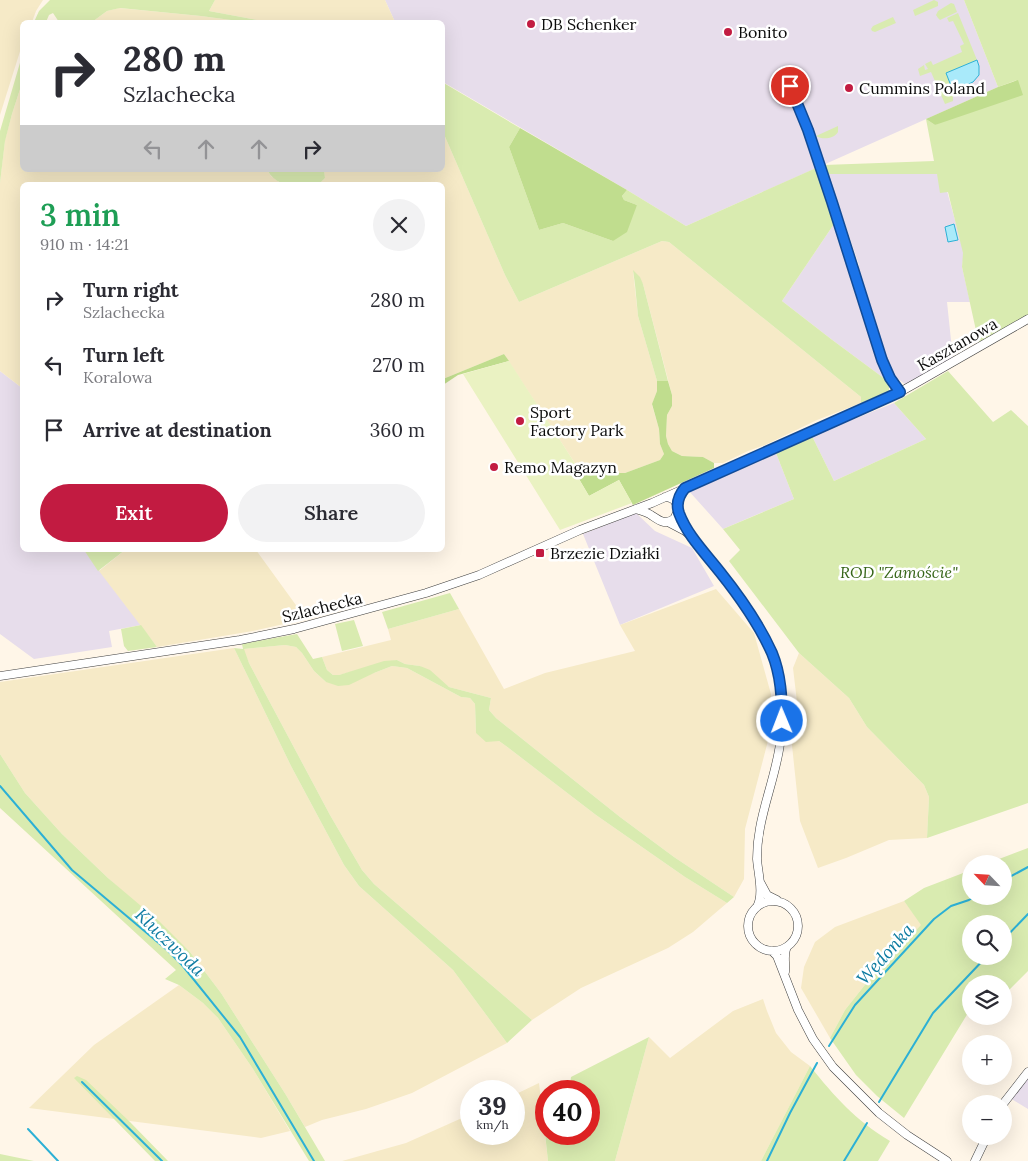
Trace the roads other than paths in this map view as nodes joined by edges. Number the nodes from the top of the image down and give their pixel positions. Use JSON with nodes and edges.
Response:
{"nodes":[{"id":1,"x":784,"y":71,"type":"dead end"},
{"id":2,"x":1028,"y":319,"type":"edge"},
{"id":3,"x":900,"y":392,"type":"junction"},
{"id":4,"x":685,"y":488,"type":"junction"},
{"id":5,"x":662,"y":498,"type":"junction"},
{"id":6,"x":678,"y":508,"type":"junction"},
{"id":7,"x":636,"y":509,"type":"junction"},
{"id":8,"x":655,"y":518,"type":"junction"},
{"id":9,"x":668,"y":522,"type":"junction"},
{"id":10,"x":691,"y":536,"type":"junction"},
{"id":11,"x":0,"y":676,"type":"edge"},
{"id":12,"x":760,"y":882,"type":"junction"},
{"id":13,"x":779,"y":901,"type":"junction"},
{"id":14,"x":757,"y":907,"type":"junction"},
{"id":15,"x":787,"y":947,"type":"junction"},
{"id":16,"x":772,"y":950,"type":"junction"},
{"id":17,"x":785,"y":974,"type":"junction"},
{"id":18,"x":1028,"y":1072,"type":"edge"},
{"id":19,"x":1011,"y":1095,"type":"edge"},
{"id":20,"x":983,"y":1145,"type":"edge"},
{"id":21,"x":947,"y":1161,"type":"edge"},
{"id":22,"x":975,"y":1161,"type":"edge"}],
"edges":[{"from":1,"to":3,"type":"street"},
{"from":2,"to":3,"type":"street","name":"Kasztanowa"},
{"from":3,"to":4,"type":"street","name":"Szlachecka"},
{"from":4,"to":5,"type":"street","name":"Szlachecka"},
{"from":4,"to":6,"type":"street"},
{"from":5,"to":6,"type":"street"},
{"from":5,"to":7,"type":"street","name":"Szlachecka"},
{"from":5,"to":8,"type":"street"},
{"from":6,"to":9,"type":"street"},
{"from":6,"to":10,"type":"street"},
{"from":7,"to":8,"type":"street"},
{"from":7,"to":11,"type":"street","name":"Szlachecka"},
{"from":8,"to":9,"type":"street"},
{"from":9,"to":10,"type":"street"},
{"from":10,"to":12,"type":"street"},
{"from":12,"to":13,"type":"street"},
{"from":12,"to":14,"type":"street"},
{"from":13,"to":14,"type":"street"},
{"from":13,"to":15,"type":"street"},
{"from":14,"to":16,"type":"street"},
{"from":15,"to":16,"type":"street"},
{"from":15,"to":17,"type":"street"},
{"from":16,"to":17,"type":"street"},
{"from":17,"to":21,"type":"street"},
{"from":18,"to":19,"type":"street"},
{"from":20,"to":22,"type":"street"}]}
